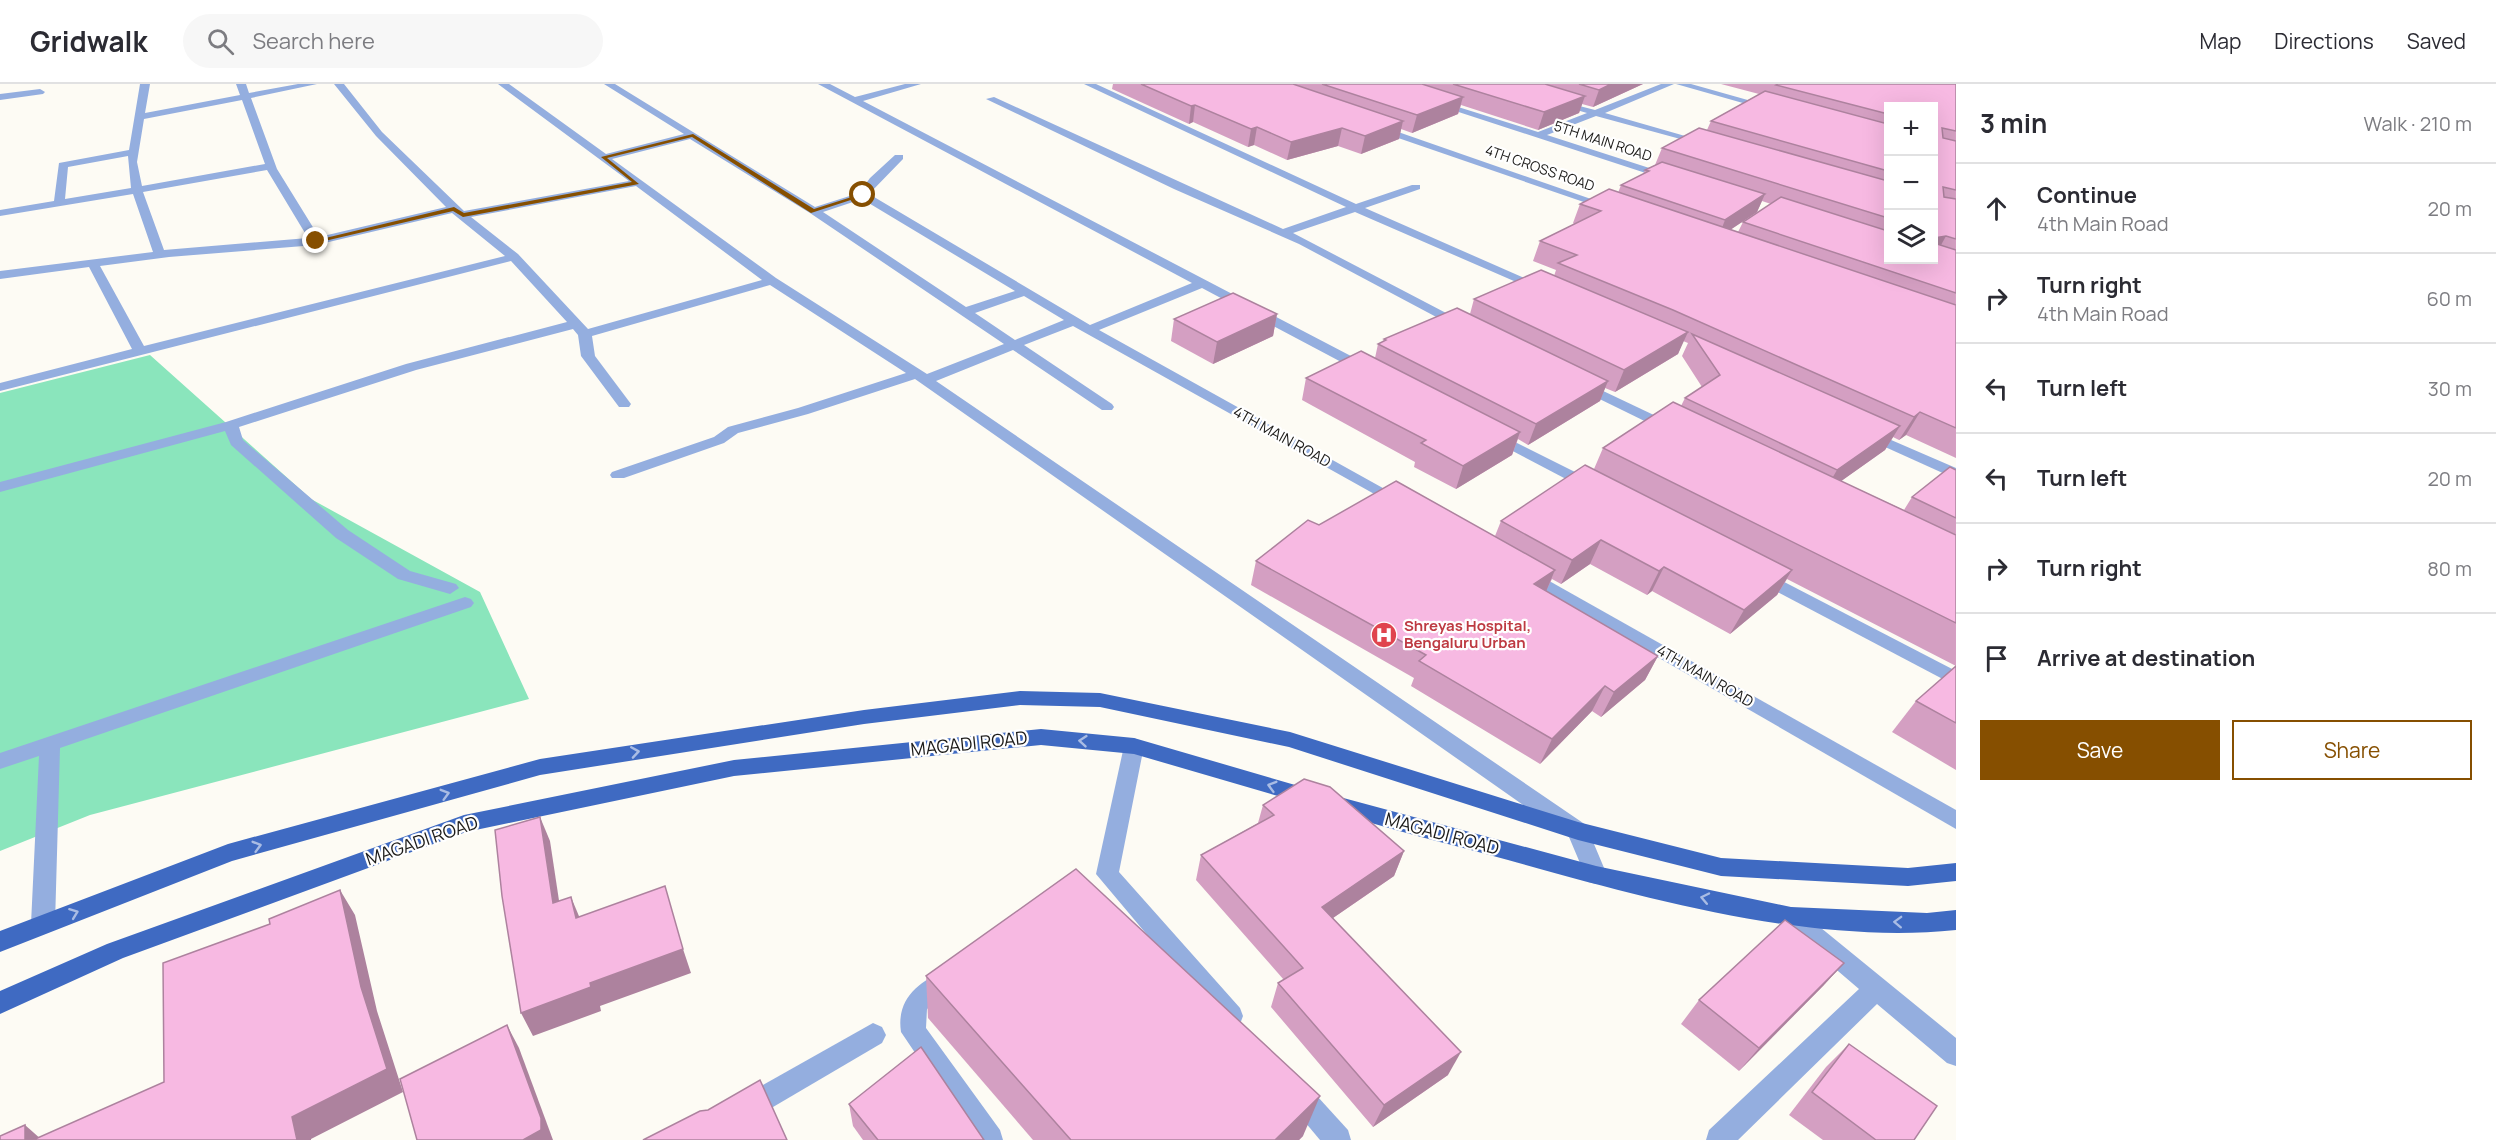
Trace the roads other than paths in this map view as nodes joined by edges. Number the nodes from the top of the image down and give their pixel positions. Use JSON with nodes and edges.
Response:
{"nodes":[{"id":1,"x":145,"y":84,"type":"edge"},
{"id":2,"x":241,"y":84,"type":"edge"},
{"id":3,"x":312,"y":84,"type":"edge"},
{"id":4,"x":339,"y":84,"type":"edge"},
{"id":5,"x":503,"y":84,"type":"edge"},
{"id":6,"x":609,"y":84,"type":"edge"},
{"id":7,"x":823,"y":84,"type":"edge"},
{"id":8,"x":916,"y":84,"type":"edge"},
{"id":9,"x":1089,"y":84,"type":"edge"},
{"id":10,"x":1670,"y":84,"type":"edge"},
{"id":11,"x":1681,"y":84,"type":"edge"},
{"id":12,"x":40,"y":92,"type":"dead end"},
{"id":13,"x":245,"y":96,"type":"junction"},
{"id":14,"x":0,"y":97,"type":"edge"},
{"id":15,"x":1419,"y":98,"type":"edge"},
{"id":16,"x":991,"y":99,"type":"dead end"},
{"id":17,"x":854,"y":100,"type":"junction"},
{"id":18,"x":1551,"y":100,"type":"edge"},
{"id":19,"x":1783,"y":111,"type":"edge"},
{"id":20,"x":1596,"y":113,"type":"junction"},
{"id":21,"x":140,"y":117,"type":"junction"},
{"id":22,"x":1362,"y":122,"type":"edge"},
{"id":23,"x":693,"y":135,"type":"junction"},
{"id":24,"x":1537,"y":136,"type":"junction"},
{"id":25,"x":929,"y":137,"type":"junction"},
{"id":26,"x":914,"y":147,"type":"dead end"},
{"id":27,"x":1710,"y":147,"type":"edge"},
{"id":28,"x":134,"y":152,"type":"junction"},
{"id":29,"x":899,"y":157,"type":"dead end"},
{"id":30,"x":603,"y":158,"type":"junction"},
{"id":31,"x":271,"y":166,"type":"junction"},
{"id":32,"x":1682,"y":182,"type":"edge"},
{"id":33,"x":637,"y":183,"type":"junction"},
{"id":34,"x":1416,"y":186,"type":"dead end"},
{"id":35,"x":137,"y":190,"type":"junction"},
{"id":36,"x":863,"y":195,"type":"junction"},
{"id":37,"x":58,"y":204,"type":"junction"},
{"id":38,"x":1355,"y":208,"type":"junction"},
{"id":39,"x":814,"y":211,"type":"junction"},
{"id":40,"x":1620,"y":211,"type":"edge"},
{"id":41,"x":458,"y":212,"type":"junction"},
{"id":42,"x":0,"y":213,"type":"edge"},
{"id":43,"x":1282,"y":233,"type":"junction"},
{"id":44,"x":316,"y":241,"type":"junction"},
{"id":45,"x":160,"y":255,"type":"junction"},
{"id":46,"x":514,"y":257,"type":"junction"},
{"id":47,"x":92,"y":262,"type":"junction"},
{"id":48,"x":0,"y":275,"type":"edge"},
{"id":49,"x":772,"y":281,"type":"junction"},
{"id":50,"x":1201,"y":284,"type":"junction"},
{"id":51,"x":1025,"y":292,"type":"junction"},
{"id":52,"x":1551,"y":292,"type":"edge"},
{"id":53,"x":964,"y":312,"type":"junction"},
{"id":54,"x":1081,"y":325,"type":"junction"},
{"id":55,"x":580,"y":329,"type":"junction"},
{"id":56,"x":1480,"y":334,"type":"edge"},
{"id":57,"x":1013,"y":345,"type":"junction"},
{"id":58,"x":140,"y":351,"type":"junction"},
{"id":59,"x":1564,"y":376,"type":"edge"},
{"id":60,"x":921,"y":377,"type":"junction"},
{"id":61,"x":1381,"y":377,"type":"edge"},
{"id":62,"x":0,"y":387,"type":"edge"},
{"id":63,"x":624,"y":404,"type":"dead end"},
{"id":64,"x":1107,"y":407,"type":"dead end"},
{"id":65,"x":231,"y":425,"type":"junction"},
{"id":66,"x":1476,"y":427,"type":"edge"},
{"id":67,"x":1860,"y":430,"type":"edge"},
{"id":68,"x":1691,"y":438,"type":"edge"},
{"id":69,"x":1956,"y":474,"type":"edge"},
{"id":70,"x":618,"y":475,"type":"dead end"},
{"id":71,"x":0,"y":487,"type":"edge"},
{"id":72,"x":1603,"y":493,"type":"edge"},
{"id":73,"x":1416,"y":511,"type":"edge"},
{"id":74,"x":1510,"y":565,"type":"edge"},
{"id":75,"x":1749,"y":569,"type":"edge"},
{"id":76,"x":450,"y":588,"type":"dead end"},
{"id":77,"x":465,"y":603,"type":"dead end"},
{"id":78,"x":1956,"y":679,"type":"edge"},
{"id":79,"x":50,"y":745,"type":"junction"},
{"id":80,"x":1134,"y":746,"type":"junction"},
{"id":81,"x":0,"y":761,"type":"edge"},
{"id":82,"x":1956,"y":820,"type":"edge"},
{"id":83,"x":1578,"y":831,"type":"junction"},
{"id":84,"x":1956,"y":872,"type":"edge"},
{"id":85,"x":1596,"y":875,"type":"junction"},
{"id":86,"x":1791,"y":917,"type":"junction"},
{"id":87,"x":1956,"y":920,"type":"edge"},
{"id":88,"x":43,"y":924,"type":"junction"},
{"id":89,"x":0,"y":942,"type":"edge"},
{"id":90,"x":964,"y":970,"type":"edge"},
{"id":91,"x":1877,"y":988,"type":"junction"},
{"id":92,"x":0,"y":1003,"type":"edge"},
{"id":93,"x":1246,"y":1034,"type":"edge"},
{"id":94,"x":873,"y":1035,"type":"dead end"},
{"id":95,"x":1956,"y":1054,"type":"edge"},
{"id":96,"x":1284,"y":1078,"type":"edge"},
{"id":97,"x":729,"y":1118,"type":"edge"},
{"id":98,"x":990,"y":1140,"type":"edge"},
{"id":99,"x":1338,"y":1140,"type":"edge"},
{"id":100,"x":1719,"y":1140,"type":"edge"}],
"edges":[{"from":1,"to":21,"type":"street"},
{"from":2,"to":13,"type":"street"},
{"from":3,"to":13,"type":"street"},
{"from":4,"to":41,"type":"street"},
{"from":5,"to":30,"type":"street"},
{"from":6,"to":23,"type":"street"},
{"from":7,"to":17,"type":"street"},
{"from":8,"to":17,"type":"street"},
{"from":9,"to":38,"type":"street"},
{"from":10,"to":20,"type":"street"},
{"from":11,"to":19,"type":"street"},
{"from":12,"to":14,"type":"street"},
{"from":13,"to":21,"type":"street"},
{"from":13,"to":31,"type":"street"},
{"from":15,"to":24,"type":"street","name":"5TH MAIN ROAD"},
{"from":16,"to":43,"type":"street"},
{"from":17,"to":25,"type":"street"},
{"from":18,"to":20,"type":"street"},
{"from":20,"to":24,"type":"street"},
{"from":20,"to":27,"type":"street"},
{"from":21,"to":28,"type":"street"},
{"from":22,"to":40,"type":"street","name":"4TH CROSS ROAD"},
{"from":23,"to":30,"type":"street"},
{"from":23,"to":39,"type":"street"},
{"from":24,"to":32,"type":"street","name":"5TH MAIN ROAD"},
{"from":25,"to":26,"type":"street"},
{"from":25,"to":50,"type":"street"},
{"from":28,"to":35,"type":"street"},
{"from":28,"to":37,"type":"street"},
{"from":29,"to":36,"type":"street"},
{"from":30,"to":33,"type":"street"},
{"from":31,"to":35,"type":"street"},
{"from":31,"to":44,"type":"street"},
{"from":33,"to":41,"type":"street"},
{"from":33,"to":49,"type":"street"},
{"from":34,"to":38,"type":"street"},
{"from":35,"to":37,"type":"street"},
{"from":35,"to":45,"type":"street"},
{"from":36,"to":39,"type":"street"},
{"from":36,"to":51,"type":"street","name":"4TH MAIN ROAD"},
{"from":37,"to":42,"type":"street"},
{"from":38,"to":43,"type":"street"},
{"from":38,"to":52,"type":"street"},
{"from":39,"to":53,"type":"street"},
{"from":41,"to":44,"type":"street"},
{"from":41,"to":46,"type":"street"},
{"from":43,"to":56,"type":"street"},
{"from":44,"to":45,"type":"street"},
{"from":45,"to":47,"type":"street"},
{"from":46,"to":55,"type":"street"},
{"from":46,"to":58,"type":"street"},
{"from":47,"to":48,"type":"street"},
{"from":47,"to":58,"type":"street"},
{"from":49,"to":55,"type":"street"},
{"from":49,"to":60,"type":"street"},
{"from":50,"to":54,"type":"street"},
{"from":50,"to":61,"type":"street"},
{"from":51,"to":53,"type":"street"},
{"from":51,"to":54,"type":"street","name":"4TH MAIN ROAD"},
{"from":53,"to":57,"type":"street"},
{"from":54,"to":57,"type":"street"},
{"from":54,"to":73,"type":"street","name":"4TH MAIN ROAD"},
{"from":55,"to":63,"type":"street"},
{"from":55,"to":65,"type":"street"},
{"from":57,"to":60,"type":"street"},
{"from":57,"to":64,"type":"street"},
{"from":58,"to":62,"type":"street"},
{"from":59,"to":68,"type":"street"},
{"from":60,"to":70,"type":"street"},
{"from":60,"to":83,"type":"street"},
{"from":65,"to":71,"type":"street"},
{"from":65,"to":76,"type":"street"},
{"from":66,"to":72,"type":"street"},
{"from":67,"to":69,"type":"street"},
{"from":74,"to":82,"type":"street","name":"4TH MAIN ROAD"},
{"from":75,"to":78,"type":"street"},
{"from":77,"to":79,"type":"street"},
{"from":79,"to":81,"type":"street"},
{"from":79,"to":88,"type":"street"},
{"from":85,"to":80,"type":"main road","name":"MAGADI ROAD","one_way":true},
{"from":80,"to":92,"type":"main road","name":"MAGADI ROAD","one_way":true},
{"from":80,"to":93,"type":"street"},
{"from":83,"to":84,"type":"main road"},
{"from":83,"to":85,"type":"street"},
{"from":88,"to":83,"type":"main road","one_way":true},
{"from":86,"to":85,"type":"main road","name":"MAGADI ROAD","one_way":true},
{"from":87,"to":86,"type":"main road","name":"MAGADI ROAD","one_way":true},
{"from":86,"to":91,"type":"street"},
{"from":88,"to":89,"type":"main road"},
{"from":90,"to":98,"type":"street"},
{"from":91,"to":95,"type":"street"},
{"from":91,"to":100,"type":"street"},
{"from":94,"to":97,"type":"street"},
{"from":96,"to":99,"type":"street"}]}
